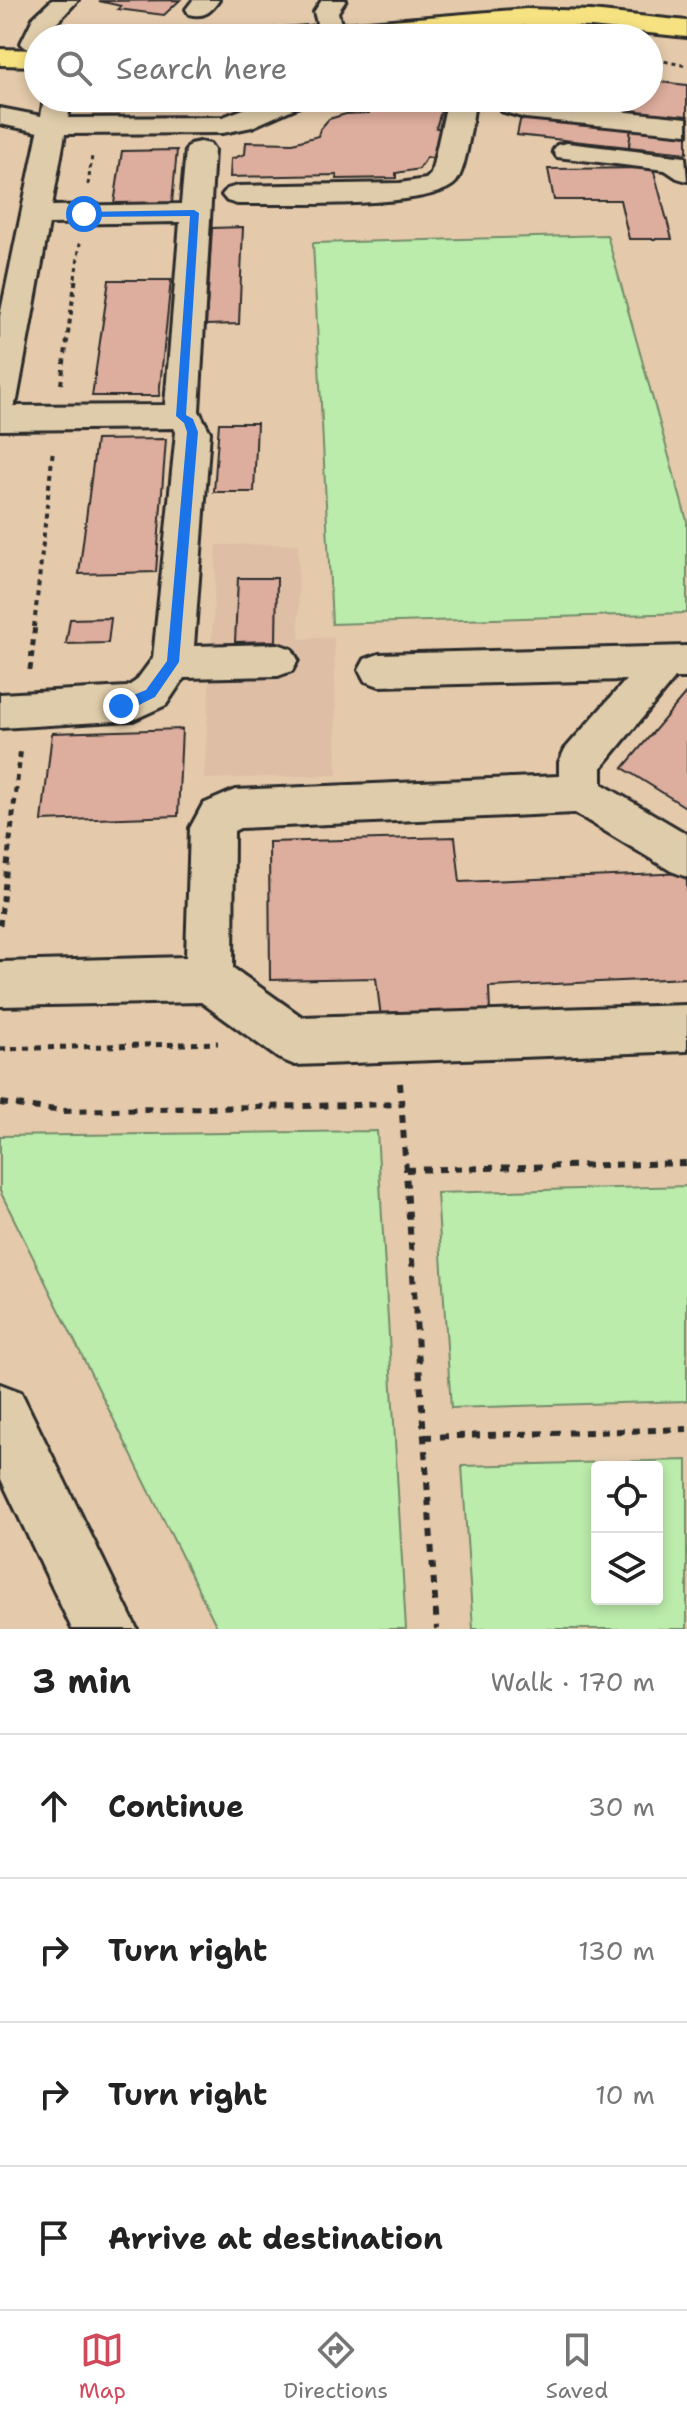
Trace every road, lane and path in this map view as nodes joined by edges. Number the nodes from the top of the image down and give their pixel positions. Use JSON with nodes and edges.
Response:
{"nodes":[{"id":1,"x":66,"y":0,"type":"edge"},
{"id":2,"x":334,"y":0,"type":"edge"},
{"id":3,"x":687,"y":15,"type":"edge"},
{"id":4,"x":42,"y":24,"type":"edge"},
{"id":5,"x":334,"y":24,"type":"edge"},
{"id":6,"x":397,"y":24,"type":"edge"},
{"id":7,"x":439,"y":24,"type":"edge"},
{"id":8,"x":639,"y":24,"type":"edge"},
{"id":9,"x":663,"y":26,"type":"edge"},
{"id":10,"x":687,"y":29,"type":"edge"},
{"id":11,"x":0,"y":42,"type":"edge"},
{"id":12,"x":24,"y":46,"type":"edge"},
{"id":13,"x":24,"y":51,"type":"edge"},
{"id":14,"x":663,"y":51,"type":"edge"},
{"id":15,"x":0,"y":57,"type":"edge"},
{"id":16,"x":687,"y":66,"type":"edge"},
{"id":17,"x":55,"y":112,"type":"edge"},
{"id":18,"x":262,"y":112,"type":"edge"},
{"id":19,"x":459,"y":112,"type":"edge"},
{"id":20,"x":545,"y":112,"type":"edge"},
{"id":21,"x":0,"y":116,"type":"edge"},
{"id":22,"x":96,"y":126,"type":"junction"},
{"id":23,"x":687,"y":126,"type":"edge"},
{"id":24,"x":200,"y":150,"type":"dead end"},
{"id":25,"x":567,"y":151,"type":"dead end"},
{"id":26,"x":687,"y":172,"type":"edge"},
{"id":27,"x":237,"y":195,"type":"dead end"},
{"id":28,"x":194,"y":213,"type":"junction"},
{"id":29,"x":84,"y":214,"type":"junction"},
{"id":30,"x":27,"y":218,"type":"junction"},
{"id":31,"x":0,"y":398,"type":"edge"},
{"id":32,"x":181,"y":416,"type":"junction"},
{"id":33,"x":56,"y":417,"type":"junction"},
{"id":34,"x":0,"y":418,"type":"edge"},
{"id":35,"x":278,"y":660,"type":"dead end"},
{"id":36,"x":173,"y":662,"type":"junction"},
{"id":37,"x":676,"y":662,"type":"edge"},
{"id":38,"x":379,"y":670,"type":"dead end"},
{"id":39,"x":13,"y":711,"type":"edge"},
{"id":40,"x":581,"y":794,"type":"junction"},
{"id":41,"x":687,"y":857,"type":"edge"},
{"id":42,"x":0,"y":925,"type":"edge"},
{"id":43,"x":209,"y":979,"type":"junction"},
{"id":44,"x":0,"y":984,"type":"edge"},
{"id":45,"x":687,"y":1028,"type":"edge"},
{"id":46,"x":394,"y":1038,"type":"junction"},
{"id":47,"x":295,"y":1041,"type":"junction"},
{"id":48,"x":0,"y":1049,"type":"edge"},
{"id":49,"x":0,"y":1103,"type":"edge"},
{"id":50,"x":402,"y":1104,"type":"junction"},
{"id":51,"x":687,"y":1163,"type":"edge"},
{"id":52,"x":406,"y":1170,"type":"junction"},
{"id":53,"x":0,"y":1413,"type":"edge"},
{"id":54,"x":687,"y":1429,"type":"edge"},
{"id":55,"x":424,"y":1437,"type":"junction"},
{"id":56,"x":105,"y":1629,"type":"edge"},
{"id":57,"x":437,"y":1629,"type":"edge"}],
"edges":[{"from":1,"to":4,"type":"street"},
{"from":2,"to":5,"type":"street"},
{"from":3,"to":6,"type":"main road"},
{"from":7,"to":8,"type":"main road"},
{"from":9,"to":10,"type":"main road"},
{"from":11,"to":12,"type":"main road"},
{"from":13,"to":15,"type":"main road"},
{"from":14,"to":16,"type":"path"},
{"from":17,"to":21,"type":"street"},
{"from":17,"to":22,"type":"street"},
{"from":17,"to":30,"type":"street"},
{"from":18,"to":22,"type":"street"},
{"from":19,"to":27,"type":"street"},
{"from":20,"to":23,"type":"street"},
{"from":22,"to":29,"type":"path"},
{"from":24,"to":28,"type":"street"},
{"from":25,"to":26,"type":"street"},
{"from":28,"to":29,"type":"street"},
{"from":28,"to":32,"type":"street"},
{"from":29,"to":30,"type":"street"},
{"from":29,"to":33,"type":"path"},
{"from":30,"to":31,"type":"street"},
{"from":32,"to":33,"type":"street"},
{"from":32,"to":36,"type":"street"},
{"from":33,"to":34,"type":"street"},
{"from":33,"to":39,"type":"path"},
{"from":35,"to":36,"type":"street"},
{"from":36,"to":39,"type":"street"},
{"from":37,"to":38,"type":"street"},
{"from":37,"to":40,"type":"street"},
{"from":39,"to":42,"type":"path"},
{"from":40,"to":41,"type":"street"},
{"from":40,"to":43,"type":"street"},
{"from":43,"to":44,"type":"street"},
{"from":43,"to":47,"type":"street"},
{"from":45,"to":46,"type":"street"},
{"from":46,"to":47,"type":"street"},
{"from":46,"to":50,"type":"path"},
{"from":47,"to":48,"type":"path"},
{"from":49,"to":50,"type":"path"},
{"from":50,"to":52,"type":"path"},
{"from":51,"to":52,"type":"path"},
{"from":52,"to":55,"type":"path"},
{"from":53,"to":56,"type":"street"},
{"from":54,"to":55,"type":"path"},
{"from":55,"to":57,"type":"path"}]}
